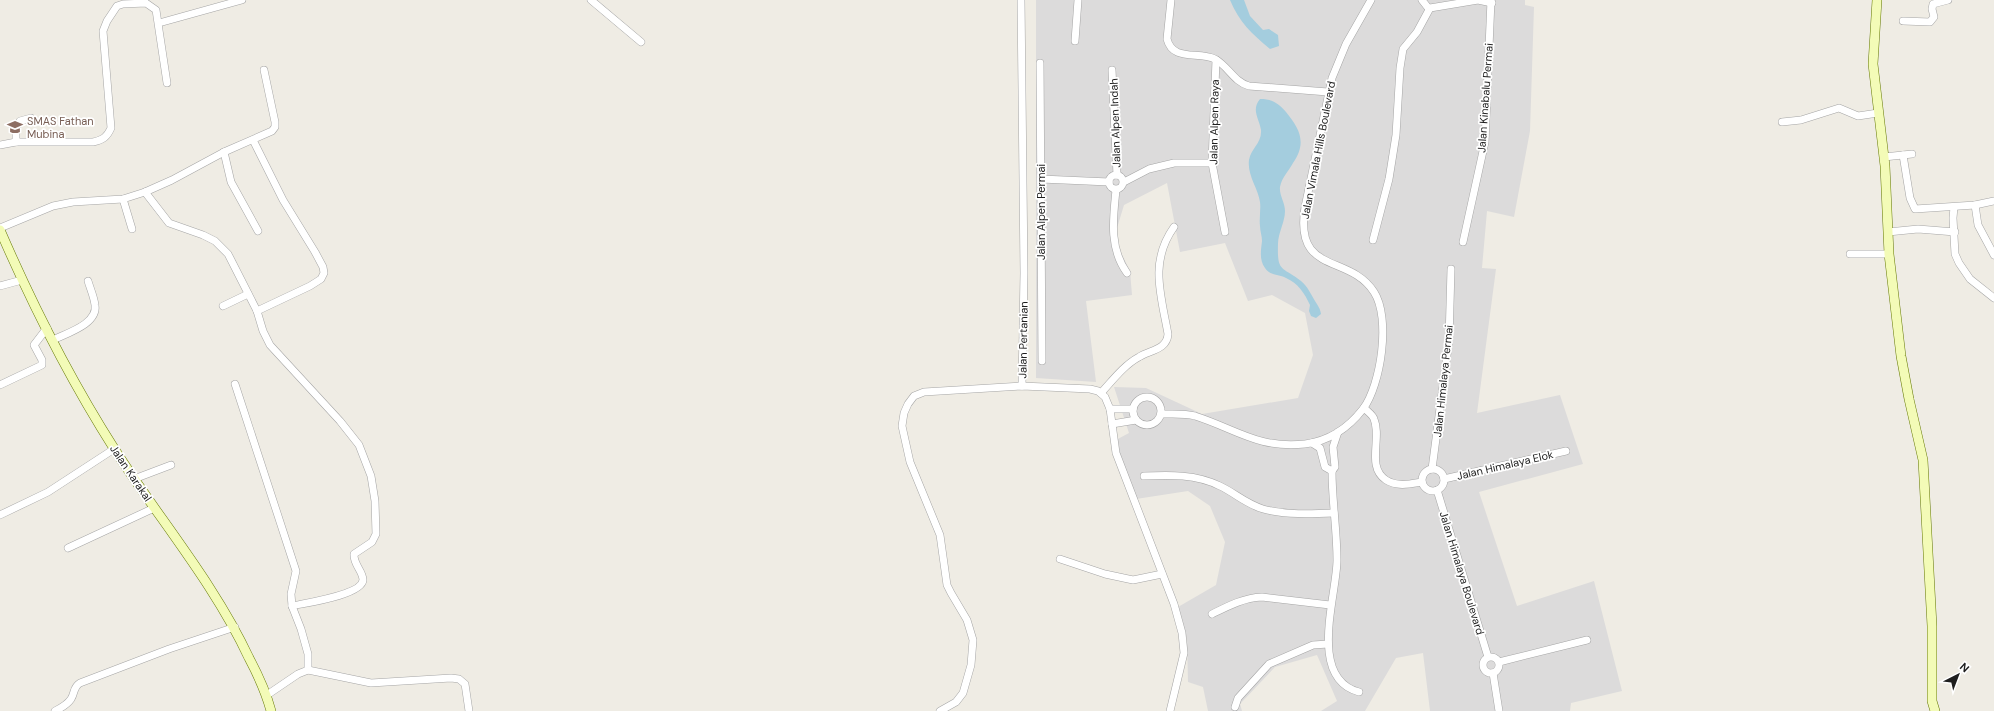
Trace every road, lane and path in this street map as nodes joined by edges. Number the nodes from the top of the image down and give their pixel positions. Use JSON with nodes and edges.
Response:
{"nodes":[{"id":1,"x":242,"y":0,"type":"edge"},
{"id":2,"x":591,"y":0,"type":"edge"},
{"id":3,"x":1021,"y":0,"type":"edge"},
{"id":4,"x":1078,"y":0,"type":"edge"},
{"id":5,"x":1171,"y":0,"type":"edge"},
{"id":6,"x":1371,"y":0,"type":"edge"},
{"id":7,"x":1422,"y":0,"type":"edge"},
{"id":8,"x":1429,"y":0,"type":"edge"},
{"id":9,"x":1877,"y":0,"type":"edge"},
{"id":10,"x":1948,"y":0,"type":"edge"},
{"id":11,"x":1492,"y":1,"type":"edge"},
{"id":12,"x":1431,"y":8,"type":"junction"},
{"id":13,"x":1903,"y":21,"type":"dead end"},
{"id":14,"x":159,"y":23,"type":"junction"},
{"id":15,"x":1075,"y":41,"type":"dead end"},
{"id":16,"x":641,"y":42,"type":"dead end"},
{"id":17,"x":1216,"y":60,"type":"junction"},
{"id":18,"x":1040,"y":63,"type":"dead end"},
{"id":19,"x":264,"y":70,"type":"dead end"},
{"id":20,"x":1112,"y":70,"type":"dead end"},
{"id":21,"x":167,"y":83,"type":"dead end"},
{"id":22,"x":1328,"y":92,"type":"junction"},
{"id":23,"x":1878,"y":113,"type":"junction"},
{"id":24,"x":31,"y":118,"type":"dead end"},
{"id":25,"x":1782,"y":122,"type":"dead end"},
{"id":26,"x":253,"y":140,"type":"junction"},
{"id":27,"x":16,"y":142,"type":"junction"},
{"id":28,"x":0,"y":145,"type":"edge"},
{"id":29,"x":224,"y":152,"type":"junction"},
{"id":30,"x":1912,"y":154,"type":"dead end"},
{"id":31,"x":1903,"y":155,"type":"junction"},
{"id":32,"x":1884,"y":157,"type":"junction"},
{"id":33,"x":1212,"y":163,"type":"junction"},
{"id":34,"x":1117,"y":175,"type":"junction"},
{"id":35,"x":1041,"y":179,"type":"junction"},
{"id":36,"x":1109,"y":182,"type":"junction"},
{"id":37,"x":1124,"y":182,"type":"junction"},
{"id":38,"x":1116,"y":190,"type":"junction"},
{"id":39,"x":145,"y":192,"type":"junction"},
{"id":40,"x":123,"y":198,"type":"junction"},
{"id":41,"x":1994,"y":202,"type":"edge"},
{"id":42,"x":1975,"y":205,"type":"junction"},
{"id":43,"x":1954,"y":207,"type":"junction"},
{"id":44,"x":1174,"y":227,"type":"dead end"},
{"id":45,"x":0,"y":229,"type":"edge"},
{"id":46,"x":132,"y":229,"type":"dead end"},
{"id":47,"x":258,"y":231,"type":"dead end"},
{"id":48,"x":1225,"y":232,"type":"dead end"},
{"id":49,"x":1888,"y":232,"type":"junction"},
{"id":50,"x":1955,"y":232,"type":"junction"},
{"id":51,"x":1373,"y":240,"type":"dead end"},
{"id":52,"x":1463,"y":242,"type":"dead end"},
{"id":53,"x":1850,"y":254,"type":"dead end"},
{"id":54,"x":1889,"y":254,"type":"junction"},
{"id":55,"x":1994,"y":255,"type":"edge"},
{"id":56,"x":1451,"y":269,"type":"dead end"},
{"id":57,"x":1127,"y":273,"type":"dead end"},
{"id":58,"x":22,"y":280,"type":"junction"},
{"id":59,"x":88,"y":281,"type":"dead end"},
{"id":60,"x":0,"y":286,"type":"edge"},
{"id":61,"x":248,"y":294,"type":"junction"},
{"id":62,"x":1994,"y":298,"type":"edge"},
{"id":63,"x":223,"y":306,"type":"dead end"},
{"id":64,"x":257,"y":311,"type":"junction"},
{"id":65,"x":47,"y":328,"type":"junction"},
{"id":66,"x":53,"y":340,"type":"junction"},
{"id":67,"x":1042,"y":361,"type":"dead end"},
{"id":68,"x":235,"y":384,"type":"dead end"},
{"id":69,"x":0,"y":385,"type":"edge"},
{"id":70,"x":1022,"y":386,"type":"junction"},
{"id":71,"x":1101,"y":393,"type":"junction"},
{"id":72,"x":1364,"y":408,"type":"junction"},
{"id":73,"x":1110,"y":409,"type":"junction"},
{"id":74,"x":1133,"y":409,"type":"junction"},
{"id":75,"x":1162,"y":414,"type":"junction"},
{"id":76,"x":1136,"y":420,"type":"junction"},
{"id":77,"x":1112,"y":424,"type":"junction"},
{"id":78,"x":1338,"y":432,"type":"junction"},
{"id":79,"x":1312,"y":443,"type":"junction"},
{"id":80,"x":114,"y":449,"type":"junction"},
{"id":81,"x":1566,"y":451,"type":"dead end"},
{"id":82,"x":171,"y":465,"type":"dead end"},
{"id":83,"x":1432,"y":469,"type":"junction"},
{"id":84,"x":1332,"y":471,"type":"junction"},
{"id":85,"x":1144,"y":476,"type":"dead end"},
{"id":86,"x":134,"y":479,"type":"junction"},
{"id":87,"x":1444,"y":479,"type":"junction"},
{"id":88,"x":1422,"y":482,"type":"junction"},
{"id":89,"x":1437,"y":490,"type":"junction"},
{"id":90,"x":154,"y":508,"type":"junction"},
{"id":91,"x":1334,"y":513,"type":"junction"},
{"id":92,"x":0,"y":515,"type":"edge"},
{"id":93,"x":68,"y":548,"type":"dead end"},
{"id":94,"x":1060,"y":559,"type":"dead end"},
{"id":95,"x":1162,"y":574,"type":"junction"},
{"id":96,"x":1330,"y":605,"type":"junction"},
{"id":97,"x":292,"y":606,"type":"junction"},
{"id":98,"x":1212,"y":614,"type":"dead end"},
{"id":99,"x":235,"y":628,"type":"junction"},
{"id":100,"x":1587,"y":640,"type":"dead end"},
{"id":101,"x":1328,"y":644,"type":"junction"},
{"id":102,"x":1488,"y":657,"type":"junction"},
{"id":103,"x":1499,"y":662,"type":"junction"},
{"id":104,"x":308,"y":670,"type":"junction"},
{"id":105,"x":1493,"y":673,"type":"junction"},
{"id":106,"x":1359,"y":692,"type":"dead end"},
{"id":107,"x":267,"y":695,"type":"junction"},
{"id":108,"x":1235,"y":707,"type":"dead end"},
{"id":109,"x":55,"y":711,"type":"edge"},
{"id":110,"x":271,"y":711,"type":"edge"},
{"id":111,"x":469,"y":711,"type":"edge"},
{"id":112,"x":940,"y":711,"type":"edge"},
{"id":113,"x":1170,"y":711,"type":"edge"},
{"id":114,"x":1499,"y":711,"type":"edge"},
{"id":115,"x":1935,"y":711,"type":"edge"}],
"edges":[{"from":1,"to":14,"type":"street"},
{"from":2,"to":16,"type":"street"},
{"from":3,"to":70,"type":"street","name":"Jalan Pertanian"},
{"from":4,"to":15,"type":"street"},
{"from":5,"to":17,"type":"street"},
{"from":6,"to":22,"type":"street","name":"Jalan Vimala Hills Boulevard"},
{"from":7,"to":12,"type":"street"},
{"from":8,"to":12,"type":"street"},
{"from":9,"to":23,"type":"street"},
{"from":10,"to":13,"type":"street"},
{"from":11,"to":12,"type":"street"},
{"from":11,"to":52,"type":"street","name":"Jalan Kinabalu Permai"},
{"from":12,"to":51,"type":"street"},
{"from":14,"to":21,"type":"street"},
{"from":14,"to":27,"type":"street"},
{"from":17,"to":22,"type":"street"},
{"from":17,"to":33,"type":"street","name":"Jalan Alpen Raya"},
{"from":18,"to":35,"type":"street","name":"Jalan Alpen Permai"},
{"from":19,"to":26,"type":"street"},
{"from":20,"to":34,"type":"street","name":"Jalan Alpen Indah"},
{"from":22,"to":72,"type":"street","name":"Jalan Vimala Hills Boulevard"},
{"from":23,"to":25,"type":"street"},
{"from":23,"to":32,"type":"street"},
{"from":24,"to":27,"type":"street"},
{"from":26,"to":29,"type":"street"},
{"from":26,"to":64,"type":"street"},
{"from":27,"to":28,"type":"street"},
{"from":29,"to":39,"type":"street"},
{"from":29,"to":47,"type":"street"},
{"from":30,"to":31,"type":"street"},
{"from":31,"to":32,"type":"street"},
{"from":31,"to":43,"type":"street"},
{"from":32,"to":49,"type":"street"},
{"from":33,"to":37,"type":"street"},
{"from":33,"to":48,"type":"street","name":"Jalan Alpen Raya"},
{"from":34,"to":36,"type":"street"},
{"from":34,"to":37,"type":"street"},
{"from":35,"to":36,"type":"street"},
{"from":35,"to":67,"type":"street","name":"Jalan Alpen Permai"},
{"from":36,"to":38,"type":"street"},
{"from":37,"to":38,"type":"street"},
{"from":38,"to":57,"type":"street"},
{"from":39,"to":40,"type":"street"},
{"from":39,"to":61,"type":"street"},
{"from":40,"to":45,"type":"street"},
{"from":40,"to":46,"type":"street"},
{"from":41,"to":42,"type":"street"},
{"from":42,"to":43,"type":"street"},
{"from":42,"to":55,"type":"street"},
{"from":43,"to":50,"type":"street"},
{"from":44,"to":71,"type":"street"},
{"from":45,"to":58,"type":"street","name":"Jalan Karakal"},
{"from":49,"to":50,"type":"street"},
{"from":49,"to":54,"type":"street"},
{"from":50,"to":62,"type":"street"},
{"from":53,"to":54,"type":"street"},
{"from":54,"to":115,"type":"street"},
{"from":56,"to":83,"type":"street","name":"Jalan Himalaya Permai"},
{"from":58,"to":60,"type":"street"},
{"from":58,"to":65,"type":"street","name":"Jalan Karakal"},
{"from":59,"to":66,"type":"street"},
{"from":61,"to":63,"type":"street"},
{"from":61,"to":64,"type":"street"},
{"from":64,"to":97,"type":"street"},
{"from":65,"to":66,"type":"street","name":"Jalan Karakal"},
{"from":65,"to":69,"type":"street"},
{"from":66,"to":80,"type":"street","name":"Jalan Karakal"},
{"from":68,"to":97,"type":"street"},
{"from":70,"to":71,"type":"street","name":"Jalan Pertanian"},
{"from":70,"to":112,"type":"street"},
{"from":71,"to":73,"type":"street"},
{"from":72,"to":78,"type":"street","name":"Jalan Vimala Hills Boulevard"},
{"from":72,"to":88,"type":"street"},
{"from":73,"to":74,"type":"street"},
{"from":73,"to":77,"type":"street"},
{"from":74,"to":75,"type":"street"},
{"from":74,"to":76,"type":"street"},
{"from":75,"to":76,"type":"street"},
{"from":75,"to":79,"type":"street","name":"Jalan Vimala Hills Boulevard"},
{"from":76,"to":77,"type":"street"},
{"from":77,"to":95,"type":"street"},
{"from":78,"to":79,"type":"street","name":"Jalan Vimala Hills Boulevard"},
{"from":78,"to":84,"type":"street"},
{"from":79,"to":84,"type":"street"},
{"from":80,"to":86,"type":"street","name":"Jalan Karakal"},
{"from":80,"to":92,"type":"street"},
{"from":81,"to":87,"type":"street","name":"Jalan Himalaya Elok"},
{"from":82,"to":86,"type":"street"},
{"from":83,"to":87,"type":"street"},
{"from":83,"to":88,"type":"street"},
{"from":84,"to":91,"type":"street"},
{"from":85,"to":91,"type":"street"},
{"from":86,"to":90,"type":"street","name":"Jalan Karakal"},
{"from":87,"to":89,"type":"street"},
{"from":88,"to":89,"type":"street"},
{"from":89,"to":102,"type":"street","name":"Jalan Himalaya Boulevard"},
{"from":90,"to":93,"type":"street"},
{"from":90,"to":99,"type":"street","name":"Jalan Karakal"},
{"from":91,"to":96,"type":"street"},
{"from":94,"to":95,"type":"street"},
{"from":95,"to":113,"type":"street"},
{"from":96,"to":98,"type":"street"},
{"from":96,"to":101,"type":"street"},
{"from":97,"to":104,"type":"street"},
{"from":99,"to":107,"type":"street","name":"Jalan Karakal"},
{"from":99,"to":109,"type":"street"},
{"from":100,"to":103,"type":"street"},
{"from":101,"to":106,"type":"street"},
{"from":101,"to":108,"type":"street"},
{"from":102,"to":103,"type":"street"},
{"from":102,"to":105,"type":"street"},
{"from":103,"to":105,"type":"street"},
{"from":104,"to":107,"type":"street"},
{"from":104,"to":111,"type":"street"},
{"from":105,"to":114,"type":"street"},
{"from":107,"to":110,"type":"street","name":"Jalan Karakal"}]}
